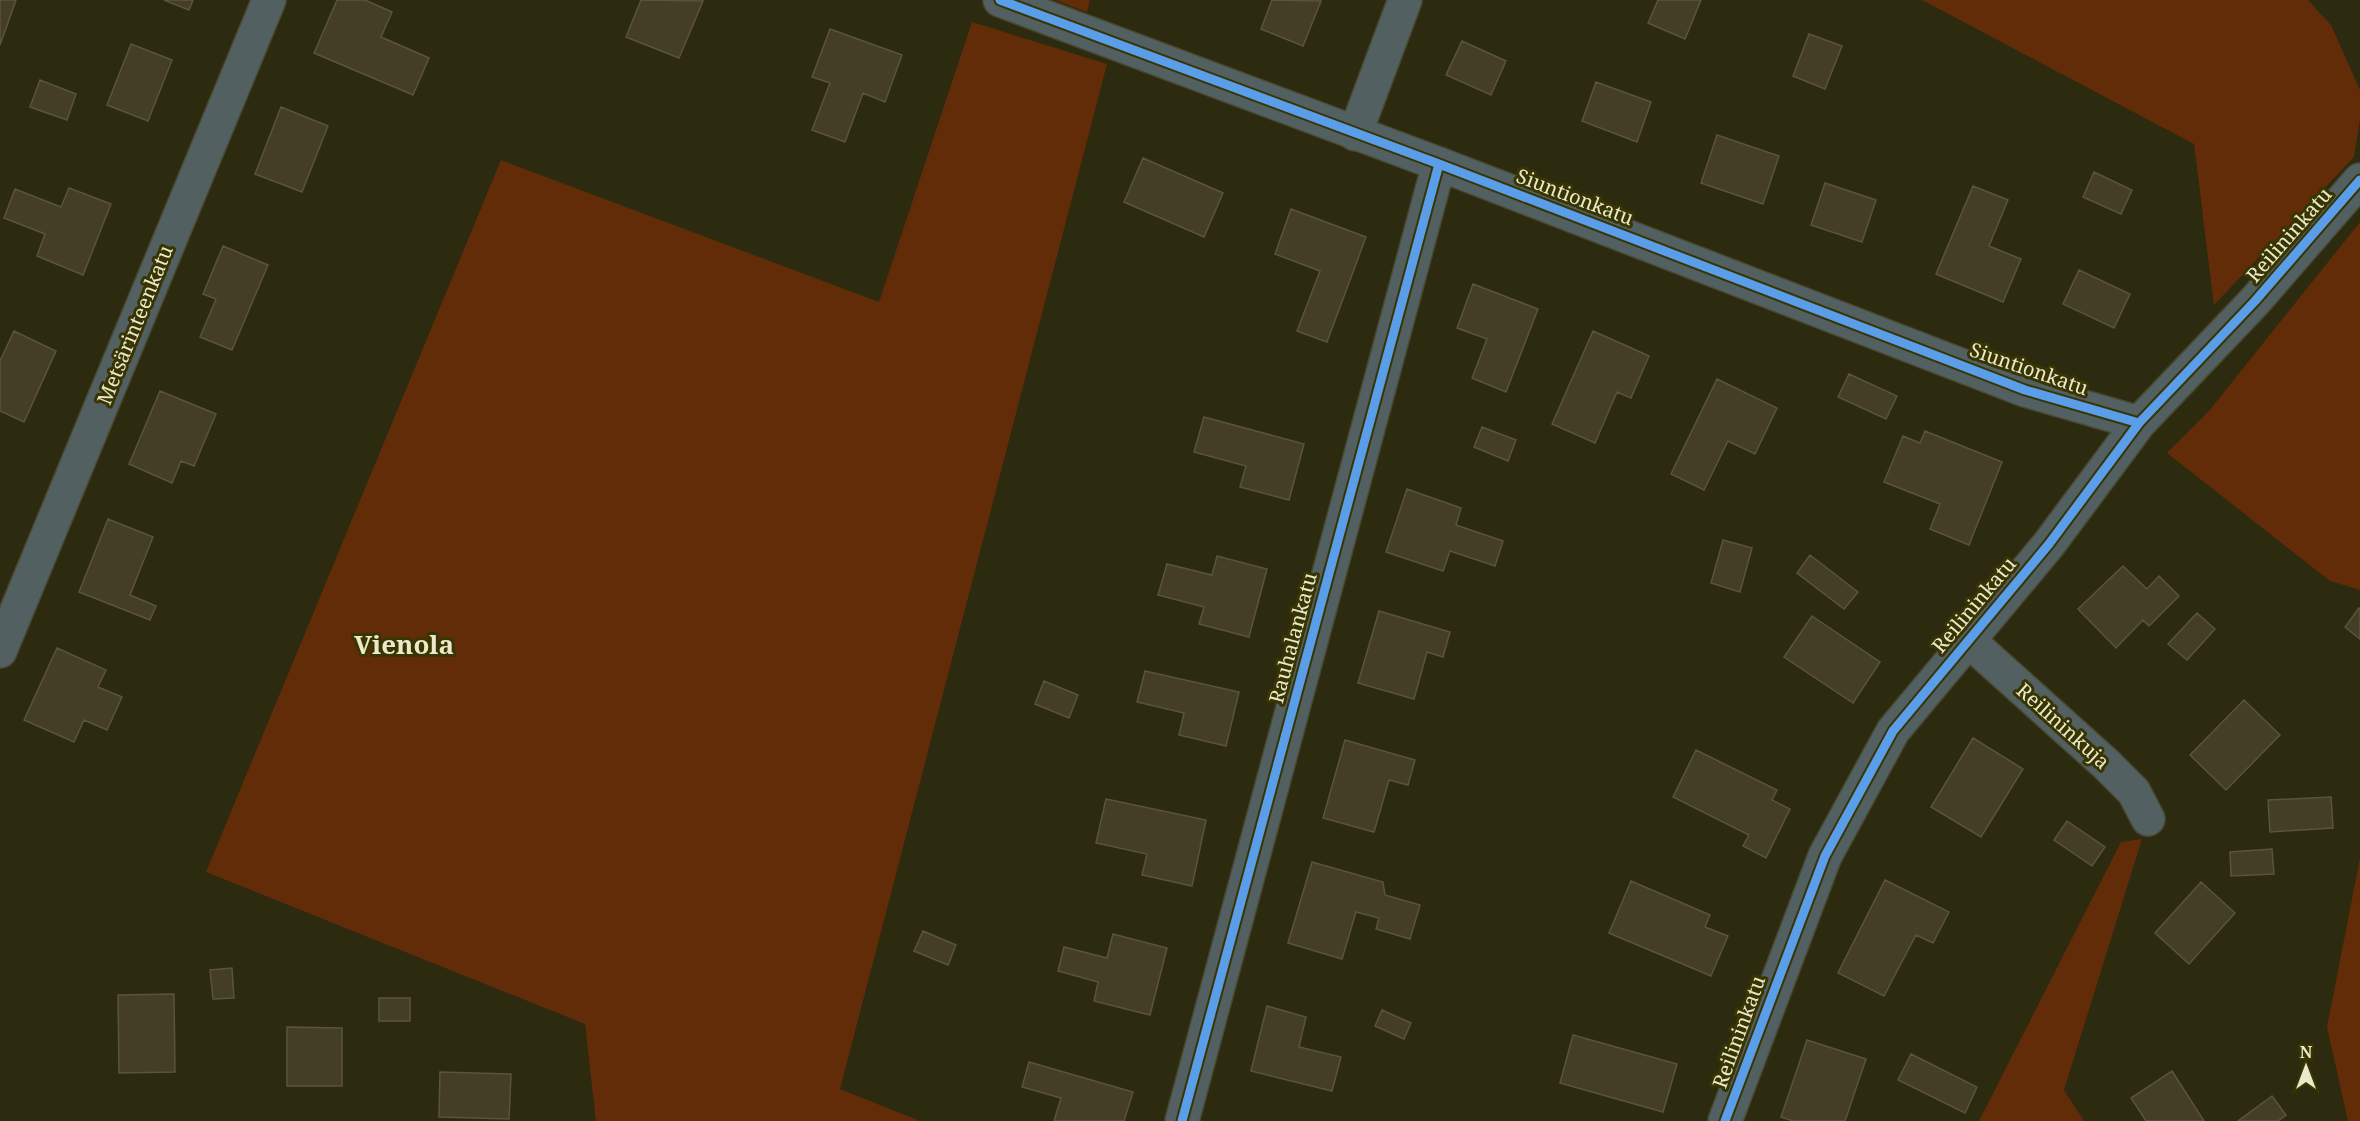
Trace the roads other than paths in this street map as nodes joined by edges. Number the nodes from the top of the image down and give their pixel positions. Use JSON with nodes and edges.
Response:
{"nodes":[{"id":1,"x":269,"y":0,"type":"edge"},
{"id":2,"x":1000,"y":0,"type":"edge"},
{"id":3,"x":1405,"y":0,"type":"edge"},
{"id":4,"x":1355,"y":134,"type":"junction"},
{"id":5,"x":1439,"y":164,"type":"junction"},
{"id":6,"x":2360,"y":180,"type":"edge"},
{"id":7,"x":2139,"y":423,"type":"junction"},
{"id":8,"x":1968,"y":640,"type":"junction"},
{"id":9,"x":0,"y":651,"type":"edge"},
{"id":10,"x":2148,"y":819,"type":"dead end"},
{"id":11,"x":1182,"y":1121,"type":"edge"},
{"id":12,"x":1725,"y":1121,"type":"edge"}],
"edges":[{"from":1,"to":9,"type":"street","name":"Metsärinteenkatu"},
{"from":2,"to":4,"type":"street","name":"Siuntionkatu"},
{"from":3,"to":4,"type":"street"},
{"from":4,"to":5,"type":"street","name":"Siuntionkatu"},
{"from":5,"to":7,"type":"street","name":"Siuntionkatu"},
{"from":5,"to":11,"type":"street","name":"Rauhalankatu"},
{"from":6,"to":7,"type":"street","name":"Reilininkatu"},
{"from":7,"to":8,"type":"street","name":"Reilininkatu"},
{"from":8,"to":10,"type":"street","name":"Reilininkuja"},
{"from":8,"to":12,"type":"street","name":"Reilininkatu"}]}
